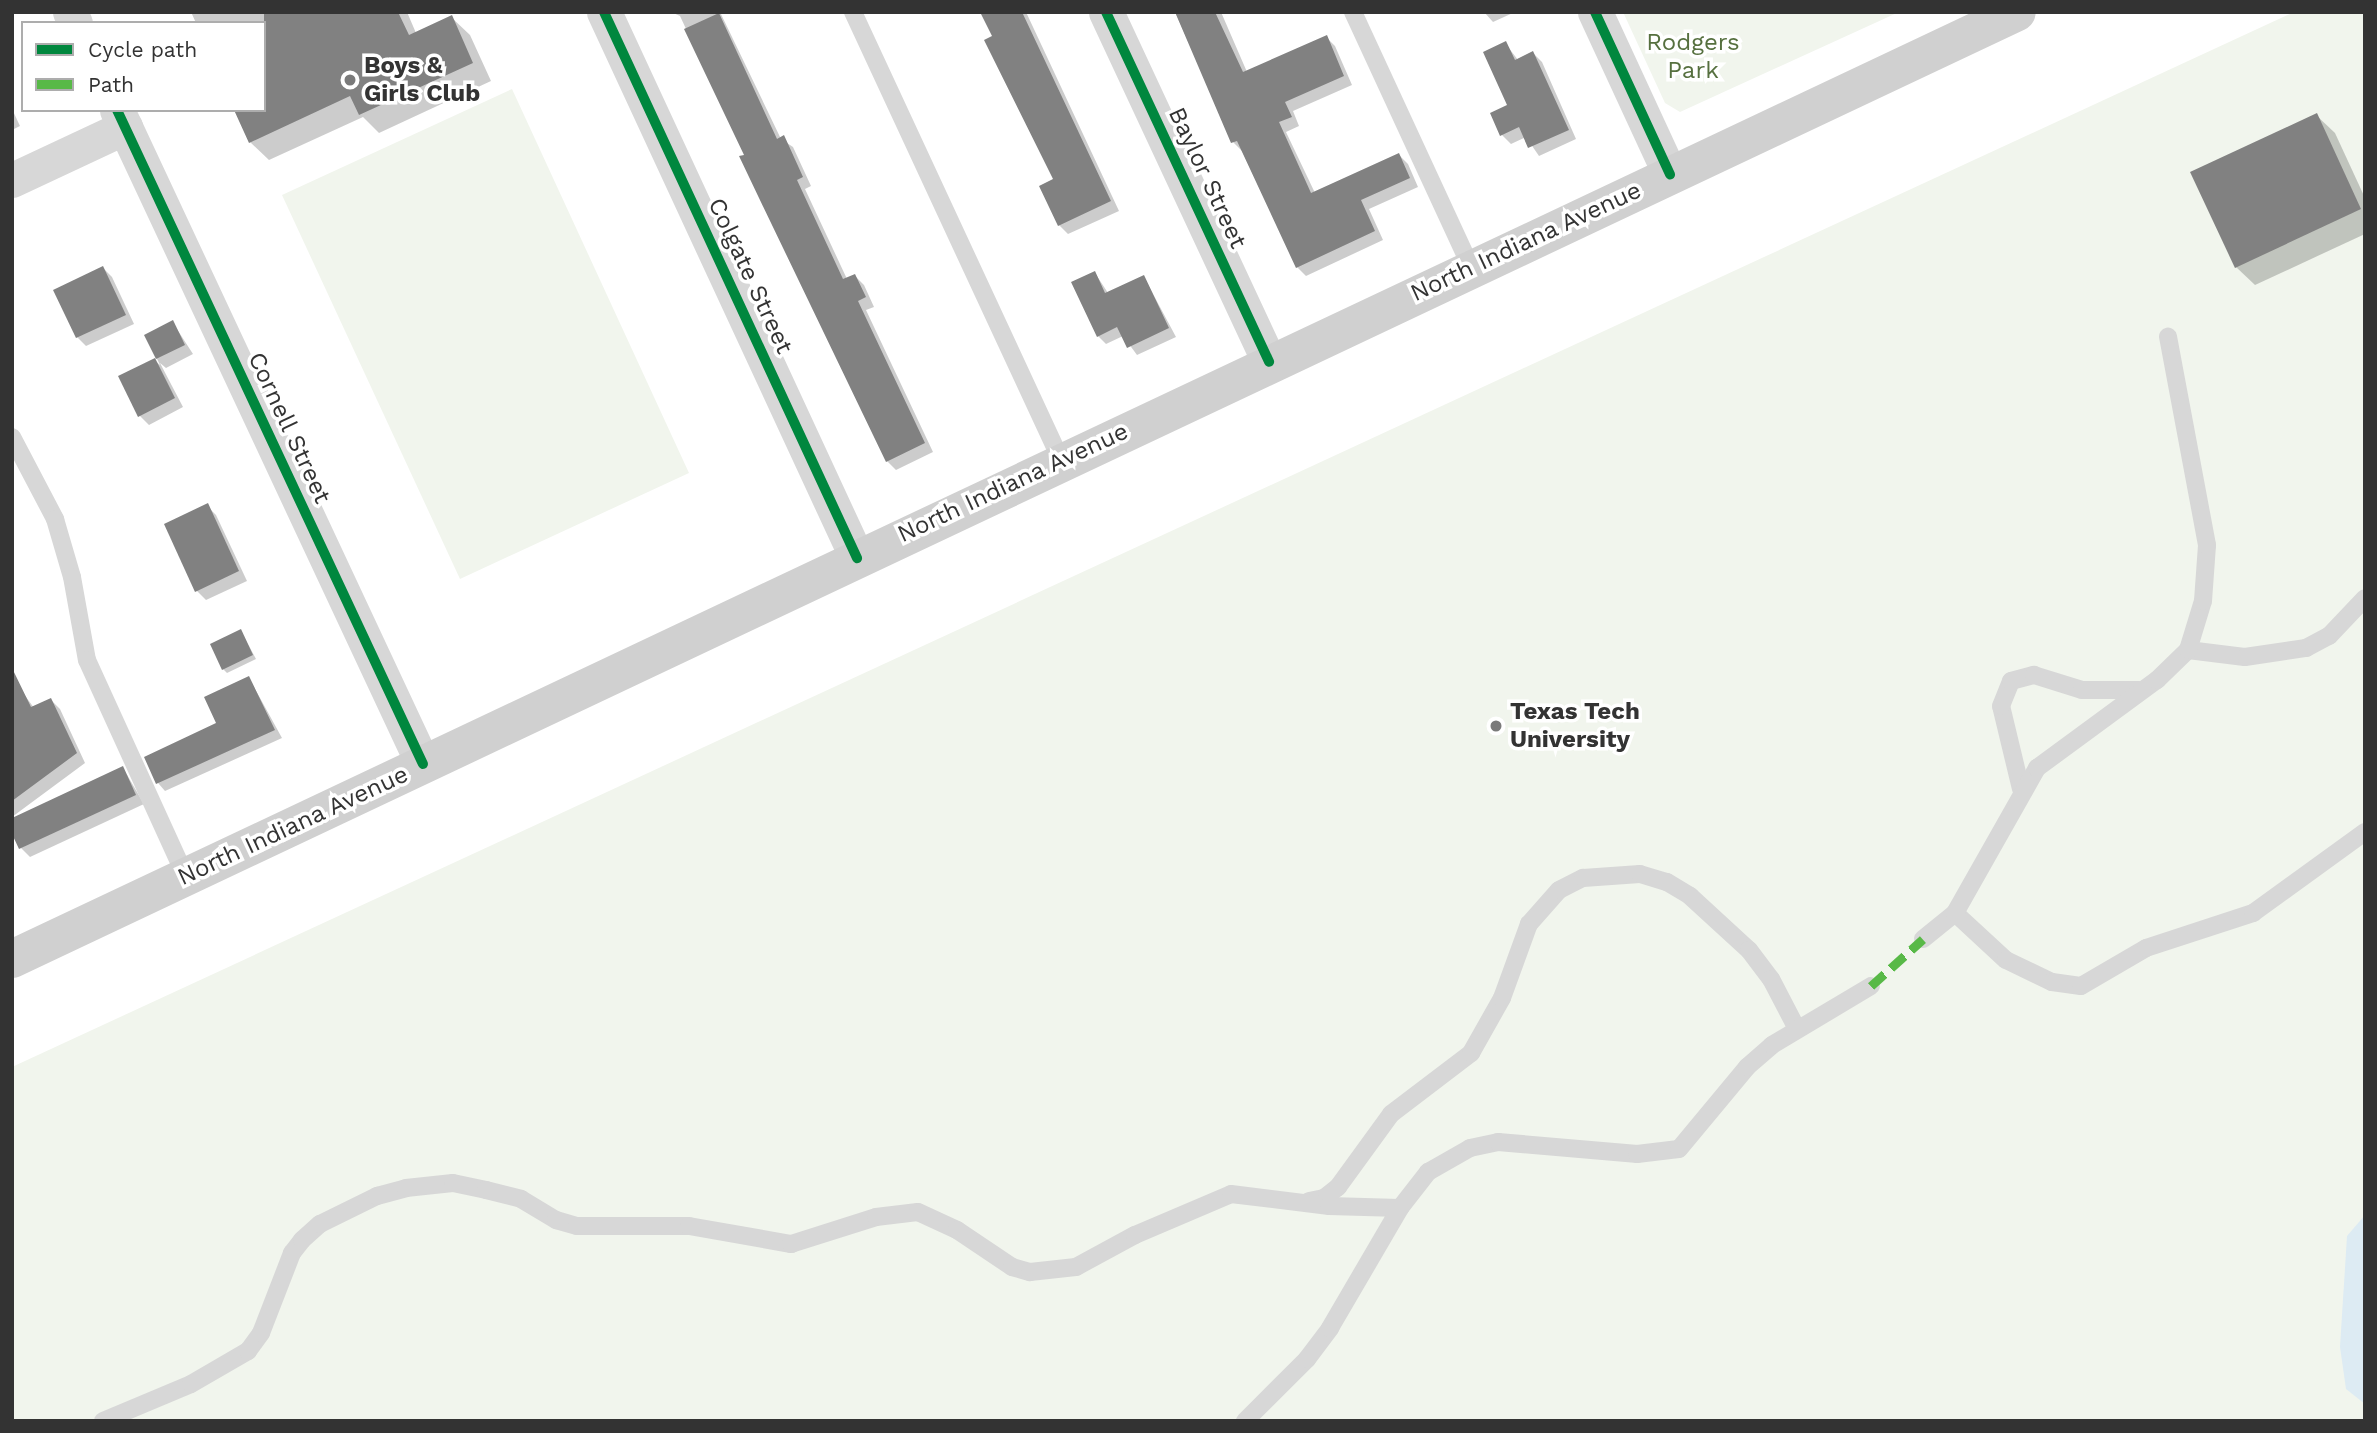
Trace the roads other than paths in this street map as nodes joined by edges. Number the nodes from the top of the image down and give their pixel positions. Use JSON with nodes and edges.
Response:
{"nodes":[{"id":1,"x":604,"y":12,"type":"edge"},
{"id":2,"x":853,"y":12,"type":"edge"},
{"id":3,"x":1106,"y":12,"type":"edge"},
{"id":4,"x":1353,"y":12,"type":"edge"},
{"id":5,"x":1595,"y":12,"type":"edge"},
{"id":6,"x":2017,"y":12,"type":"edge"},
{"id":7,"x":121,"y":119,"type":"edge"},
{"id":8,"x":1670,"y":174,"type":"junction"},
{"id":9,"x":12,"y":180,"type":"edge"},
{"id":10,"x":1471,"y":267,"type":"junction"},
{"id":11,"x":2168,"y":337,"type":"dead end"},
{"id":12,"x":1269,"y":362,"type":"junction"},
{"id":13,"x":12,"y":437,"type":"edge"},
{"id":14,"x":1061,"y":461,"type":"junction"},
{"id":15,"x":857,"y":558,"type":"junction"},
{"id":16,"x":2365,"y":598,"type":"edge"},
{"id":17,"x":2188,"y":650,"type":"junction"},
{"id":18,"x":2143,"y":689,"type":"junction"},
{"id":19,"x":423,"y":764,"type":"junction"},
{"id":20,"x":2021,"y":789,"type":"junction"},
{"id":21,"x":2365,"y":832,"type":"edge"},
{"id":22,"x":186,"y":877,"type":"junction"},
{"id":23,"x":1955,"y":913,"type":"junction"},
{"id":24,"x":1923,"y":939,"type":"dead end"},
{"id":25,"x":12,"y":959,"type":"edge"},
{"id":26,"x":1871,"y":986,"type":"dead end"},
{"id":27,"x":1796,"y":1027,"type":"junction"},
{"id":28,"x":1299,"y":1204,"type":"junction"},
{"id":29,"x":1400,"y":1208,"type":"junction"},
{"id":30,"x":103,"y":1421,"type":"edge"},
{"id":31,"x":1245,"y":1421,"type":"edge"}],
"edges":[{"from":1,"to":15,"type":"street","name":"Colgate Street"},
{"from":2,"to":14,"type":"lane"},
{"from":3,"to":12,"type":"street","name":"Baylor Street"},
{"from":4,"to":10,"type":"lane"},
{"from":5,"to":8,"type":"street"},
{"from":6,"to":8,"type":"main road","name":"North Indiana Avenue"},
{"from":7,"to":9,"type":"street"},
{"from":7,"to":19,"type":"street","name":"Cornell Street"},
{"from":8,"to":10,"type":"main road","name":"North Indiana Avenue"},
{"from":10,"to":12,"type":"main road","name":"North Indiana Avenue"},
{"from":11,"to":17,"type":"lane"},
{"from":12,"to":14,"type":"main road","name":"North Indiana Avenue"},
{"from":13,"to":22,"type":"lane"},
{"from":14,"to":15,"type":"main road","name":"North Indiana Avenue"},
{"from":15,"to":19,"type":"main road","name":"North Indiana Avenue"},
{"from":16,"to":17,"type":"lane"},
{"from":17,"to":18,"type":"lane"},
{"from":18,"to":20,"type":"lane"},
{"from":18,"to":20,"type":"lane"},
{"from":19,"to":22,"type":"main road","name":"North Indiana Avenue"},
{"from":20,"to":23,"type":"lane"},
{"from":21,"to":23,"type":"lane"},
{"from":22,"to":25,"type":"main road","name":"North Indiana Avenue"},
{"from":23,"to":24,"type":"lane"},
{"from":26,"to":27,"type":"lane"},
{"from":27,"to":28,"type":"lane"},
{"from":27,"to":29,"type":"lane"},
{"from":28,"to":29,"type":"lane"},
{"from":28,"to":30,"type":"lane"},
{"from":29,"to":31,"type":"lane"}]}
